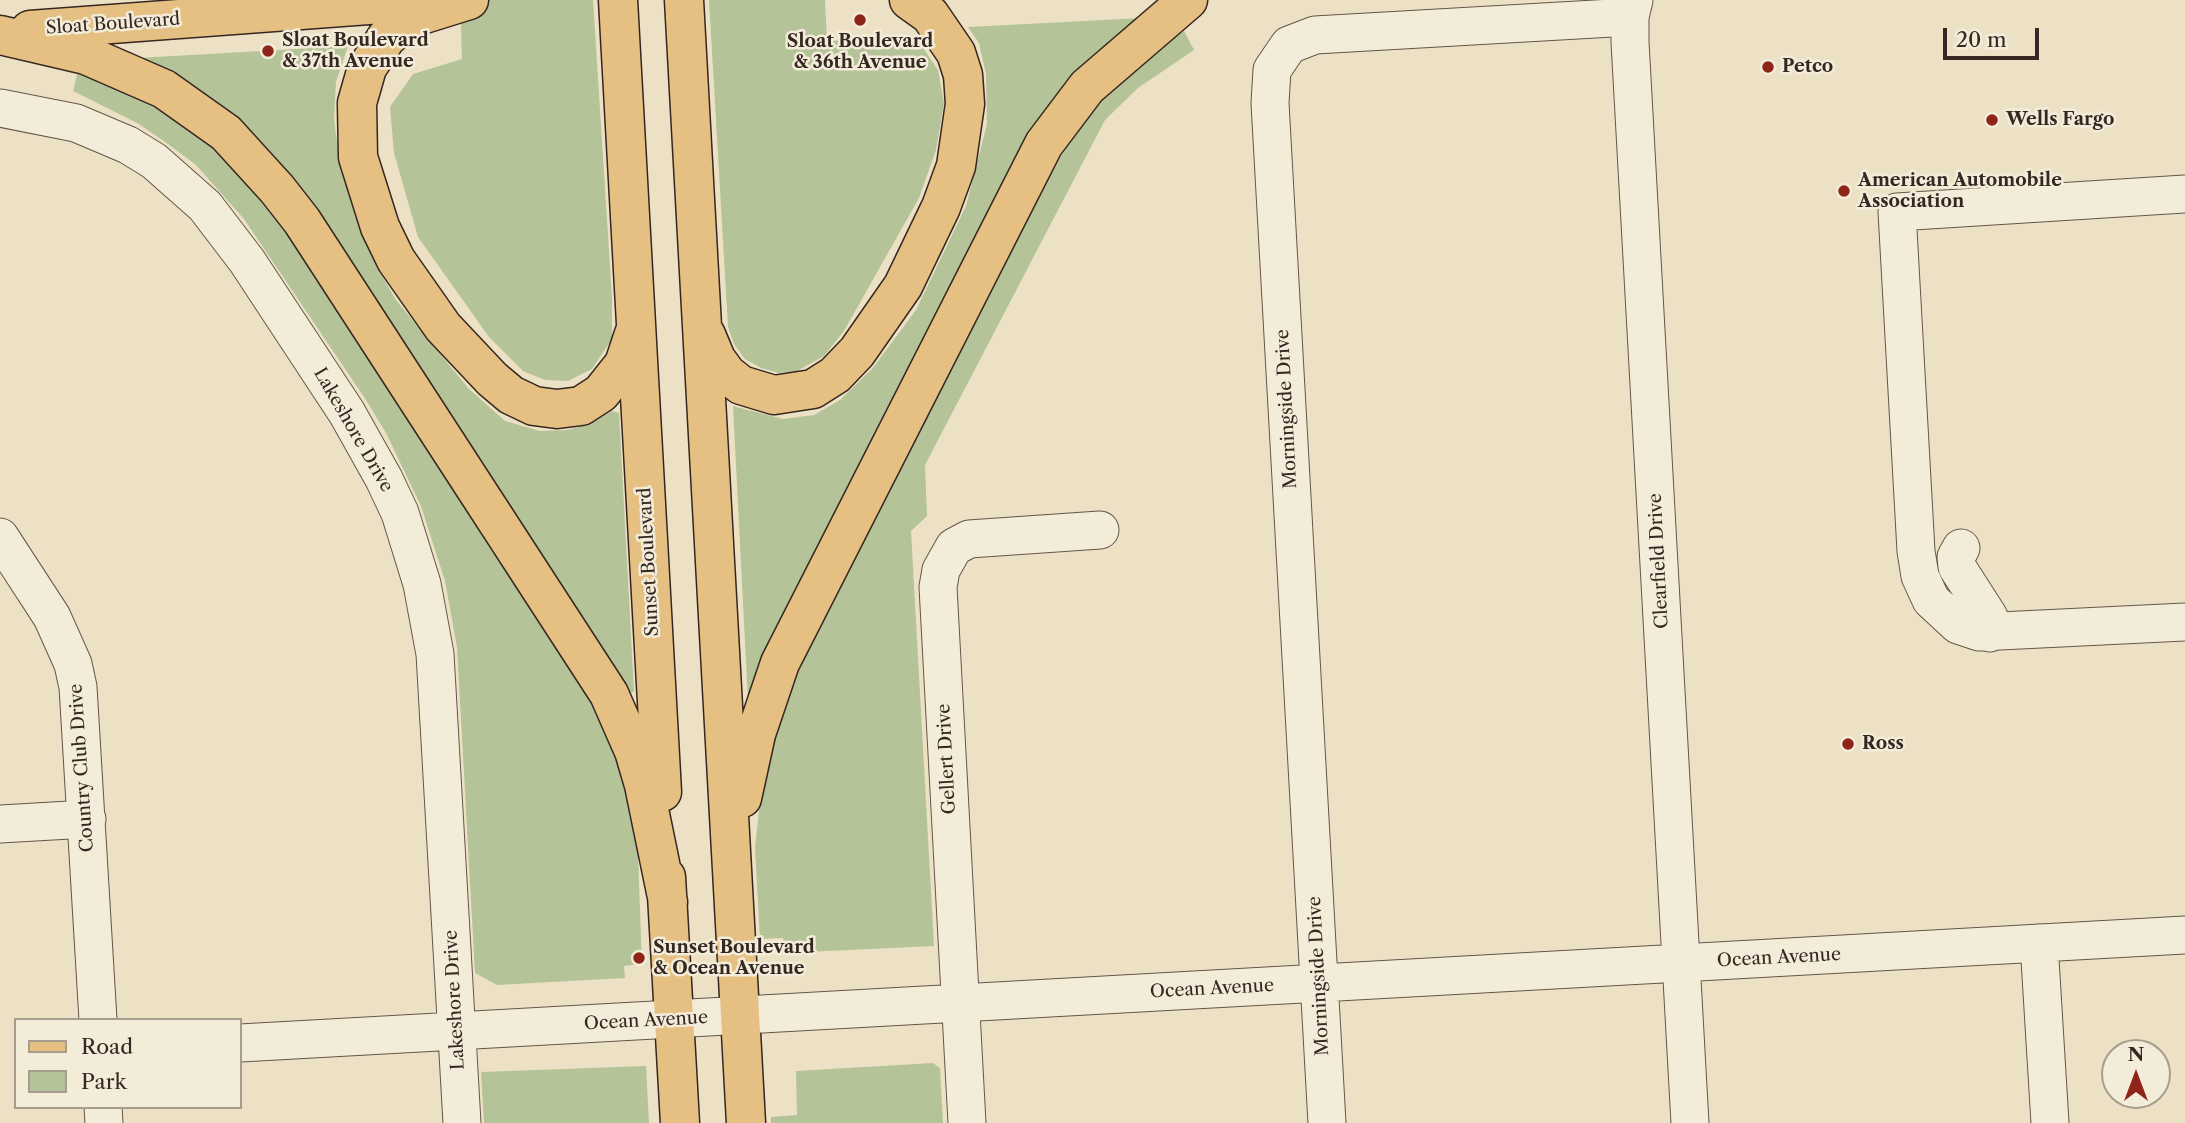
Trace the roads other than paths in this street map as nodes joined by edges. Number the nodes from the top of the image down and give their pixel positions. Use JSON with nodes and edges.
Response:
{"nodes":[{"id":1,"x":436,"y":0,"type":"edge"},
{"id":2,"x":469,"y":0,"type":"edge"},
{"id":3,"x":618,"y":0,"type":"edge"},
{"id":4,"x":684,"y":0,"type":"edge"},
{"id":5,"x":909,"y":0,"type":"edge"},
{"id":6,"x":1188,"y":0,"type":"edge"},
{"id":7,"x":1632,"y":8,"type":"edge"},
{"id":8,"x":0,"y":33,"type":"edge"},
{"id":9,"x":0,"y":108,"type":"edge"},
{"id":10,"x":2185,"y":194,"type":"edge"},
{"id":11,"x":702,"y":322,"type":"junction"},
{"id":12,"x":636,"y":326,"type":"junction"},
{"id":13,"x":1100,"y":530,"type":"dead end"},
{"id":14,"x":0,"y":537,"type":"edge"},
{"id":15,"x":1961,"y":548,"type":"dead end"},
{"id":16,"x":2185,"y":622,"type":"edge"},
{"id":17,"x":1990,"y":633,"type":"junction"},
{"id":18,"x":87,"y":819,"type":"junction"},
{"id":19,"x":0,"y":824,"type":"edge"},
{"id":20,"x":668,"y":902,"type":"junction"},
{"id":21,"x":734,"y":905,"type":"junction"},
{"id":22,"x":2185,"y":935,"type":"edge"},
{"id":23,"x":2039,"y":943,"type":"junction"},
{"id":24,"x":1681,"y":963,"type":"junction"},
{"id":25,"x":1319,"y":983,"type":"junction"},
{"id":26,"x":961,"y":1003,"type":"junction"},
{"id":27,"x":740,"y":1015,"type":"junction"},
{"id":28,"x":98,"y":1018,"type":"edge"},
{"id":29,"x":675,"y":1019,"type":"junction"},
{"id":30,"x":457,"y":1031,"type":"junction"},
{"id":31,"x":242,"y":1043,"type":"edge"},
{"id":32,"x":462,"y":1123,"type":"edge"},
{"id":33,"x":680,"y":1123,"type":"edge"},
{"id":34,"x":746,"y":1123,"type":"edge"},
{"id":35,"x":967,"y":1123,"type":"edge"},
{"id":36,"x":1327,"y":1123,"type":"edge"},
{"id":37,"x":1690,"y":1123,"type":"edge"},
{"id":38,"x":2050,"y":1123,"type":"edge"}],
"edges":[{"from":1,"to":8,"type":"main road","name":"Sloat Boulevard"},
{"from":2,"to":12,"type":"main road"},
{"from":3,"to":12,"type":"main road","name":"Sunset Boulevard"},
{"from":4,"to":11,"type":"main road"},
{"from":5,"to":11,"type":"main road"},
{"from":6,"to":21,"type":"main road"},
{"from":7,"to":24,"type":"street","name":"Clearfield Drive"},
{"from":7,"to":25,"type":"street","name":"Morningside Drive"},
{"from":8,"to":20,"type":"main road"},
{"from":9,"to":30,"type":"street","name":"Lakeshore Drive"},
{"from":10,"to":17,"type":"street"},
{"from":11,"to":21,"type":"main road"},
{"from":12,"to":20,"type":"main road","name":"Sunset Boulevard"},
{"from":13,"to":26,"type":"street","name":"Gellert Drive"},
{"from":14,"to":18,"type":"street","name":"Country Club Drive"},
{"from":15,"to":17,"type":"street"},
{"from":16,"to":17,"type":"street"},
{"from":18,"to":19,"type":"street"},
{"from":18,"to":28,"type":"street","name":"Country Club Drive"},
{"from":20,"to":29,"type":"main road","name":"Sunset Boulevard"},
{"from":21,"to":27,"type":"main road"},
{"from":22,"to":23,"type":"street","name":"Ocean Avenue"},
{"from":23,"to":24,"type":"street","name":"Ocean Avenue"},
{"from":23,"to":38,"type":"street"},
{"from":24,"to":25,"type":"street","name":"Ocean Avenue"},
{"from":24,"to":37,"type":"street","name":"Clearfield Drive"},
{"from":25,"to":26,"type":"street","name":"Ocean Avenue"},
{"from":25,"to":36,"type":"street","name":"Morningside Drive"},
{"from":26,"to":27,"type":"street","name":"Ocean Avenue"},
{"from":26,"to":35,"type":"street","name":"Gellert Drive"},
{"from":27,"to":29,"type":"street","name":"Ocean Avenue"},
{"from":27,"to":34,"type":"main road"},
{"from":29,"to":30,"type":"street","name":"Ocean Avenue"},
{"from":29,"to":33,"type":"main road","name":"Sunset Boulevard"},
{"from":30,"to":31,"type":"street","name":"Ocean Avenue"},
{"from":30,"to":32,"type":"street","name":"Lakeshore Drive"}]}
